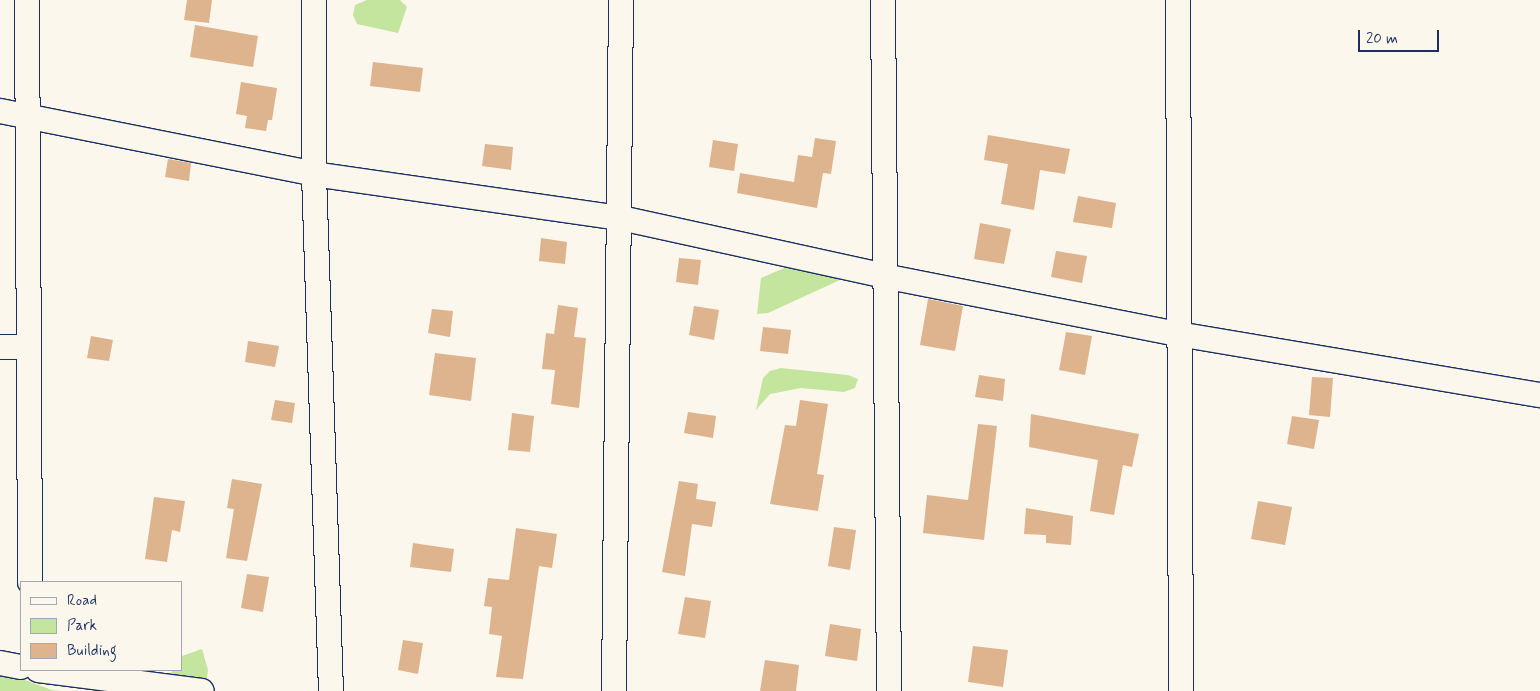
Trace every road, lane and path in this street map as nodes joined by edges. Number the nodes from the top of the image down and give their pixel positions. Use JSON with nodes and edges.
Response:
{"nodes":[{"id":1,"x":27,"y":0,"type":"edge"},
{"id":2,"x":314,"y":0,"type":"edge"},
{"id":3,"x":621,"y":0,"type":"edge"},
{"id":4,"x":884,"y":0,"type":"edge"},
{"id":5,"x":1178,"y":0,"type":"edge"},
{"id":6,"x":0,"y":111,"type":"edge"},
{"id":7,"x":28,"y":115,"type":"junction"},
{"id":8,"x":314,"y":174,"type":"junction"},
{"id":9,"x":621,"y":218,"type":"junction"},
{"id":10,"x":884,"y":276,"type":"junction"},
{"id":11,"x":1178,"y":334,"type":"junction"},
{"id":12,"x":0,"y":347,"type":"edge"},
{"id":13,"x":28,"y":348,"type":"junction"},
{"id":14,"x":1540,"y":396,"type":"edge"},
{"id":15,"x":30,"y":581,"type":"edge"},
{"id":16,"x":0,"y":663,"type":"edge"},
{"id":17,"x":20,"y":667,"type":"edge"},
{"id":18,"x":46,"y":671,"type":"edge"},
{"id":19,"x":202,"y":691,"type":"edge"},
{"id":20,"x":331,"y":691,"type":"edge"},
{"id":21,"x":614,"y":691,"type":"edge"},
{"id":22,"x":889,"y":691,"type":"edge"},
{"id":23,"x":1181,"y":691,"type":"edge"}],
"edges":[{"from":1,"to":7,"type":"street"},
{"from":2,"to":8,"type":"street"},
{"from":3,"to":9,"type":"street"},
{"from":4,"to":10,"type":"street"},
{"from":5,"to":11,"type":"street"},
{"from":6,"to":7,"type":"street"},
{"from":7,"to":8,"type":"street"},
{"from":7,"to":13,"type":"street"},
{"from":8,"to":9,"type":"street"},
{"from":8,"to":20,"type":"street"},
{"from":9,"to":10,"type":"street"},
{"from":9,"to":21,"type":"street"},
{"from":10,"to":11,"type":"street"},
{"from":10,"to":22,"type":"street"},
{"from":11,"to":14,"type":"street"},
{"from":11,"to":23,"type":"street"},
{"from":12,"to":13,"type":"street"},
{"from":13,"to":15,"type":"street"},
{"from":16,"to":17,"type":"street"},
{"from":18,"to":19,"type":"street"}]}
